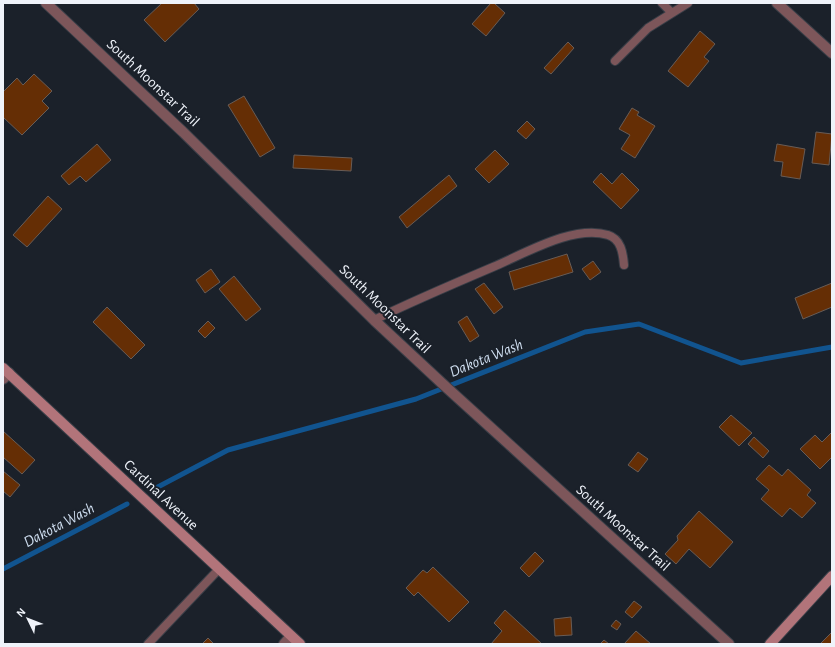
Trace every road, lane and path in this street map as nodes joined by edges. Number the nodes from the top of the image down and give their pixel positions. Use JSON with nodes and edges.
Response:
{"nodes":[{"id":1,"x":46,"y":3,"type":"edge"},
{"id":2,"x":662,"y":3,"type":"edge"},
{"id":3,"x":688,"y":3,"type":"edge"},
{"id":4,"x":777,"y":3,"type":"edge"},
{"id":5,"x":672,"y":13,"type":"junction"},
{"id":6,"x":832,"y":53,"type":"edge"},
{"id":7,"x":615,"y":61,"type":"dead end"},
{"id":8,"x":624,"y":265,"type":"dead end"},
{"id":9,"x":374,"y":320,"type":"junction"},
{"id":10,"x":5,"y":374,"type":"edge"},
{"id":11,"x":219,"y":569,"type":"junction"},
{"id":12,"x":832,"y":576,"type":"edge"},
{"id":13,"x":288,"y":640,"type":"edge"},
{"id":14,"x":148,"y":644,"type":"edge"},
{"id":15,"x":300,"y":644,"type":"edge"},
{"id":16,"x":728,"y":644,"type":"edge"},
{"id":17,"x":770,"y":644,"type":"edge"}],
"edges":[{"from":1,"to":9,"type":"street","name":"South Moonstar Trail"},
{"from":2,"to":5,"type":"lane"},
{"from":3,"to":5,"type":"lane"},
{"from":4,"to":6,"type":"street"},
{"from":5,"to":7,"type":"lane"},
{"from":8,"to":9,"type":"lane"},
{"from":9,"to":16,"type":"street","name":"South Moonstar Trail"},
{"from":10,"to":11,"type":"main road","name":"Cardinal Avenue"},
{"from":11,"to":13,"type":"main road","name":"Cardinal Avenue"},
{"from":11,"to":14,"type":"lane"},
{"from":12,"to":17,"type":"main road"},
{"from":13,"to":15,"type":"main road","name":"Cardinal Avenue"}]}
